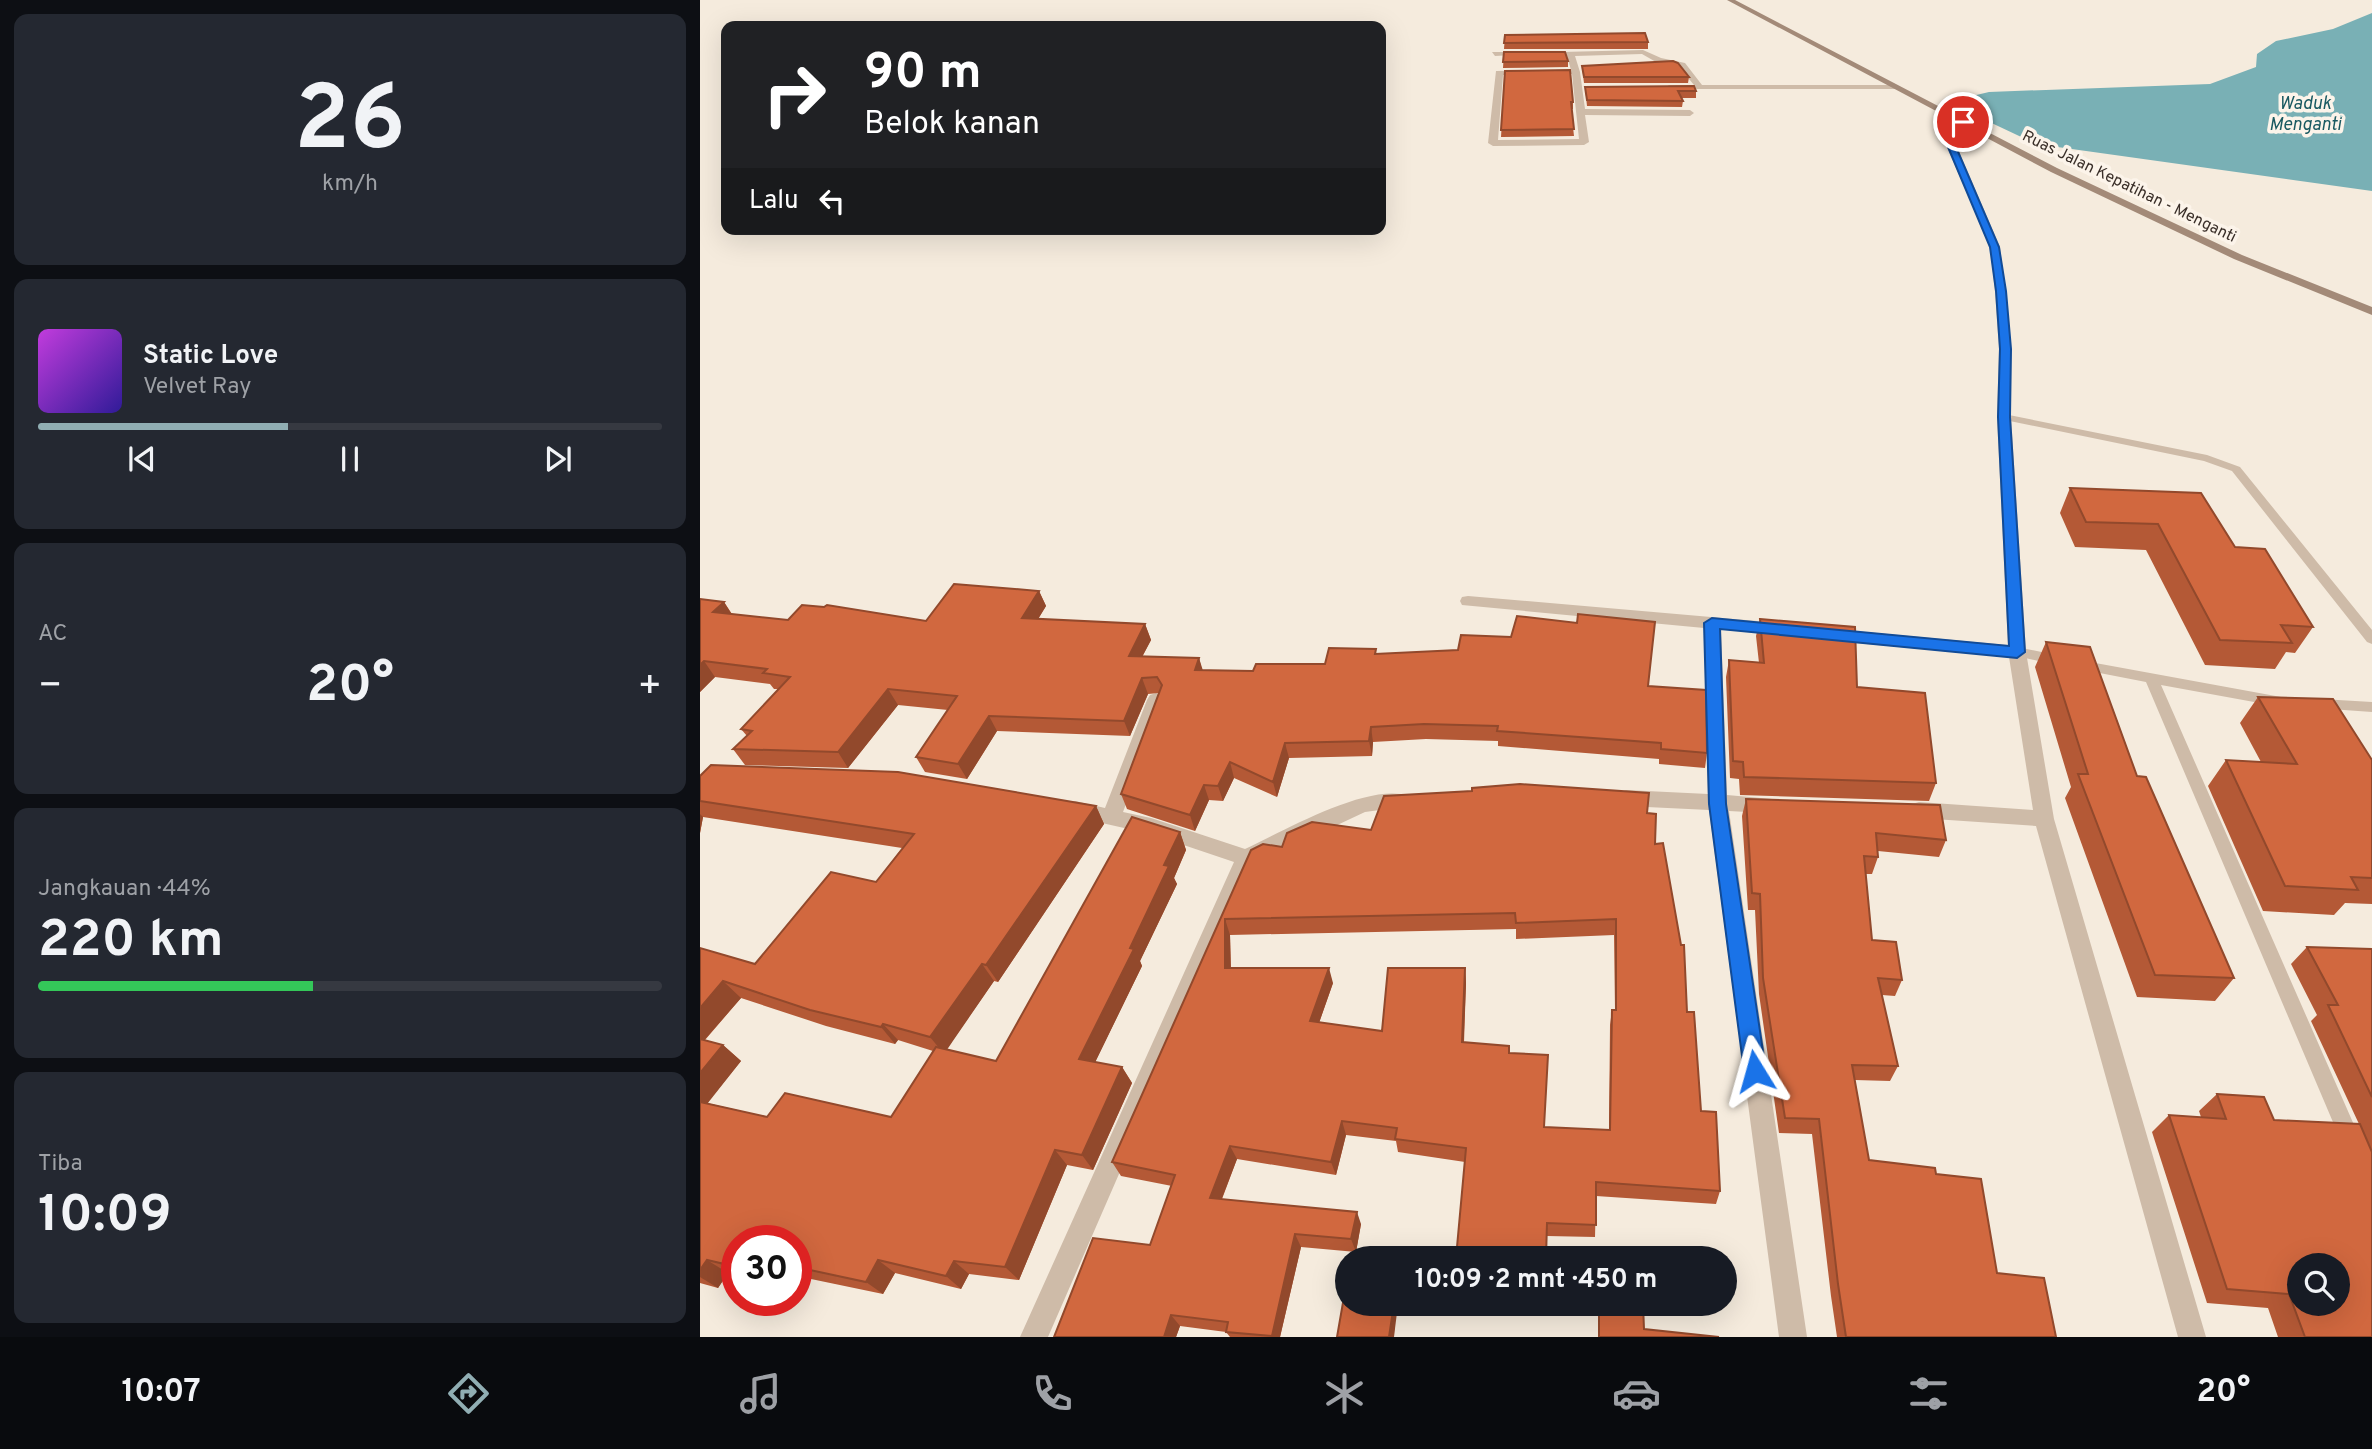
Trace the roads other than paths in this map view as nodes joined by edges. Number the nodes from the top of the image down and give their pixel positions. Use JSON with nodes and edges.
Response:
{"nodes":[{"id":1,"x":1730,"y":0,"type":"edge"},
{"id":2,"x":1570,"y":53,"type":"junction"},
{"id":3,"x":1495,"y":54,"type":"dead end"},
{"id":4,"x":1532,"y":54,"type":"edge"},
{"id":5,"x":1545,"y":54,"type":"edge"},
{"id":6,"x":1682,"y":65,"type":"junction"},
{"id":7,"x":1642,"y":66,"type":"edge"},
{"id":8,"x":1588,"y":68,"type":"edge"},
{"id":9,"x":1575,"y":70,"type":"junction"},
{"id":10,"x":1700,"y":87,"type":"junction"},
{"id":11,"x":1895,"y":87,"type":"junction"},
{"id":12,"x":1659,"y":88,"type":"edge"},
{"id":13,"x":1579,"y":89,"type":"junction"},
{"id":14,"x":1592,"y":89,"type":"edge"},
{"id":15,"x":1581,"y":111,"type":"junction"},
{"id":16,"x":1690,"y":113,"type":"dead end"},
{"id":17,"x":1963,"y":122,"type":"junction"},
{"id":18,"x":2372,"y":311,"type":"edge"},
{"id":19,"x":2004,"y":417,"type":"junction"},
{"id":20,"x":1468,"y":601,"type":"dead end"},
{"id":21,"x":1712,"y":623,"type":"junction"},
{"id":22,"x":2372,"y":639,"type":"edge"},
{"id":23,"x":2017,"y":652,"type":"junction"},
{"id":24,"x":2152,"y":680,"type":"junction"},
{"id":25,"x":1156,"y":700,"type":"edge"},
{"id":26,"x":2372,"y":707,"type":"edge"},
{"id":27,"x":1612,"y":797,"type":"edge"},
{"id":28,"x":1415,"y":800,"type":"edge"},
{"id":29,"x":1717,"y":804,"type":"junction"},
{"id":30,"x":1058,"y":806,"type":"edge"},
{"id":31,"x":1785,"y":806,"type":"edge"},
{"id":32,"x":1893,"y":808,"type":"edge"},
{"id":33,"x":1112,"y":815,"type":"junction"},
{"id":34,"x":2044,"y":819,"type":"junction"},
{"id":35,"x":1246,"y":858,"type":"junction"},
{"id":36,"x":2356,"y":1152,"type":"edge"},
{"id":37,"x":1034,"y":1337,"type":"edge"},
{"id":38,"x":1793,"y":1337,"type":"edge"},
{"id":39,"x":2192,"y":1337,"type":"edge"}],
"edges":[{"from":1,"to":11,"type":"main road","name":"Ruas Jalan Kepatihan - Menganti"},
{"from":2,"to":5,"type":"street"},
{"from":2,"to":6,"type":"street"},
{"from":2,"to":9,"type":"street"},
{"from":3,"to":4,"type":"street"},
{"from":6,"to":7,"type":"street"},
{"from":6,"to":10,"type":"street"},
{"from":8,"to":9,"type":"street"},
{"from":9,"to":13,"type":"street"},
{"from":9,"to":15,"type":"street"},
{"from":10,"to":11,"type":"street"},
{"from":10,"to":12,"type":"street"},
{"from":11,"to":17,"type":"main road","name":"Ruas Jalan Kepatihan - Menganti"},
{"from":13,"to":14,"type":"street"},
{"from":13,"to":15,"type":"street"},
{"from":15,"to":16,"type":"street"},
{"from":17,"to":18,"type":"main road","name":"Ruas Jalan Kepatihan - Menganti"},
{"from":17,"to":19,"type":"street"},
{"from":19,"to":22,"type":"lane"},
{"from":19,"to":23,"type":"street"},
{"from":20,"to":21,"type":"street"},
{"from":21,"to":23,"type":"street"},
{"from":21,"to":29,"type":"street"},
{"from":23,"to":24,"type":"lane"},
{"from":23,"to":34,"type":"street"},
{"from":24,"to":26,"type":"lane"},
{"from":24,"to":36,"type":"lane"},
{"from":25,"to":33,"type":"street"},
{"from":27,"to":29,"type":"street"},
{"from":28,"to":35,"type":"street"},
{"from":29,"to":31,"type":"street"},
{"from":29,"to":38,"type":"street"},
{"from":30,"to":33,"type":"street"},
{"from":32,"to":34,"type":"street"},
{"from":33,"to":35,"type":"street"},
{"from":34,"to":39,"type":"street"},
{"from":35,"to":37,"type":"street"}]}
